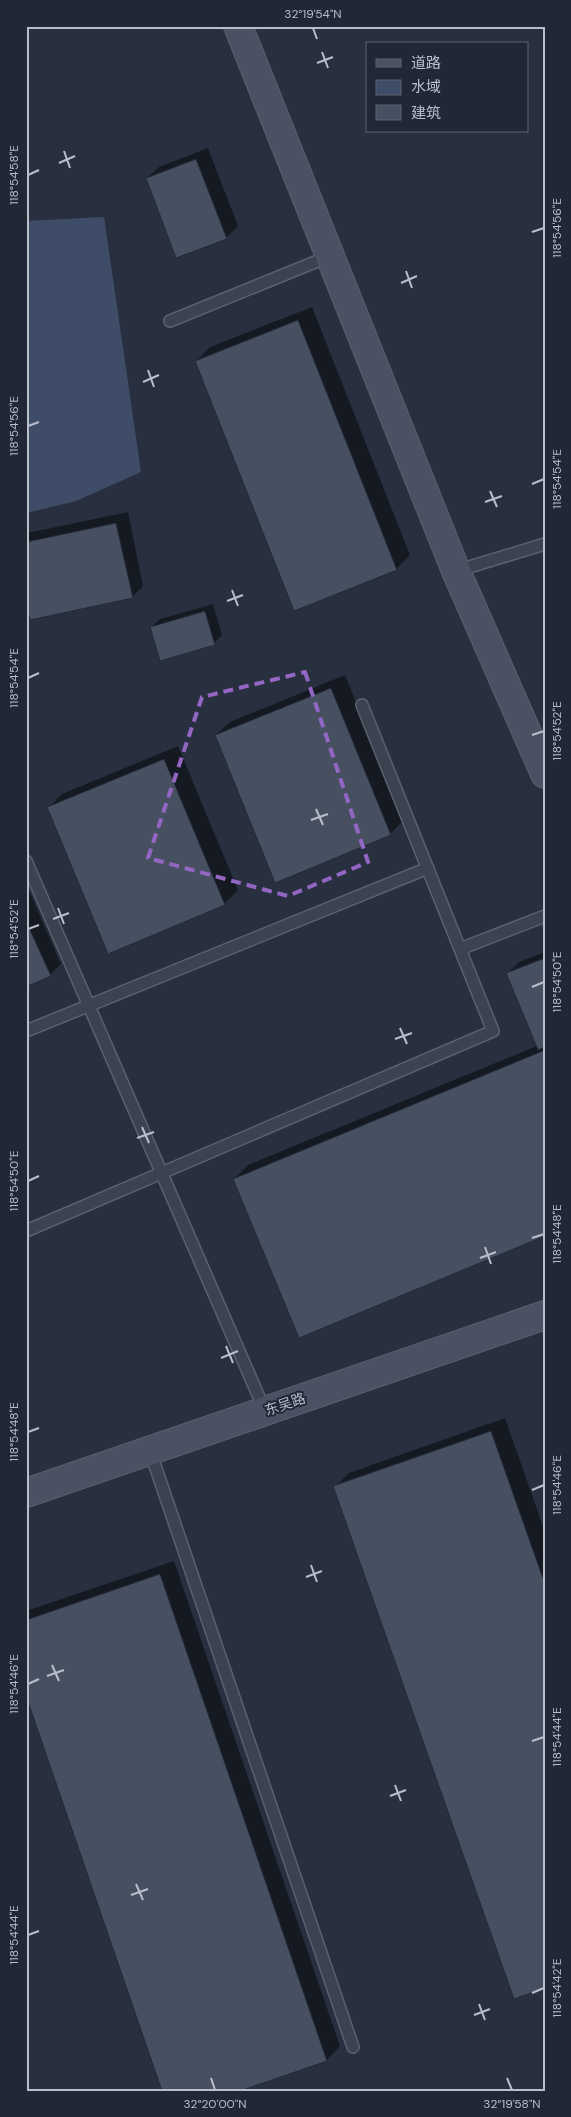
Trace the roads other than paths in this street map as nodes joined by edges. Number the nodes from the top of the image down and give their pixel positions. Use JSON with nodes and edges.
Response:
{"nodes":[{"id":1,"x":238,"y":26,"type":"edge"},
{"id":2,"x":330,"y":256,"type":"junction"},
{"id":3,"x":170,"y":321,"type":"dead end"},
{"id":4,"x":545,"y":544,"type":"edge"},
{"id":5,"x":456,"y":571,"type":"junction"},
{"id":6,"x":362,"y":704,"type":"dead end"},
{"id":7,"x":545,"y":774,"type":"edge"},
{"id":8,"x":26,"y":861,"type":"edge"},
{"id":9,"x":428,"y":868,"type":"junction"},
{"id":10,"x":545,"y":916,"type":"edge"},
{"id":11,"x":460,"y":949,"type":"junction"},
{"id":12,"x":89,"y":1005,"type":"junction"},
{"id":13,"x":26,"y":1031,"type":"edge"},
{"id":14,"x":162,"y":1173,"type":"junction"},
{"id":15,"x":26,"y":1231,"type":"edge"},
{"id":16,"x":545,"y":1315,"type":"edge"},
{"id":17,"x":265,"y":1411,"type":"junction"},
{"id":18,"x":150,"y":1451,"type":"junction"},
{"id":19,"x":26,"y":1493,"type":"edge"},
{"id":20,"x":354,"y":2047,"type":"dead end"}],
"edges":[{"from":1,"to":2,"type":"street"},
{"from":2,"to":3,"type":"lane"},
{"from":2,"to":5,"type":"street"},
{"from":4,"to":5,"type":"lane"},
{"from":5,"to":7,"type":"street"},
{"from":6,"to":9,"type":"lane"},
{"from":8,"to":12,"type":"lane"},
{"from":9,"to":11,"type":"lane"},
{"from":9,"to":12,"type":"lane"},
{"from":10,"to":11,"type":"lane"},
{"from":11,"to":14,"type":"lane"},
{"from":12,"to":13,"type":"lane"},
{"from":12,"to":14,"type":"lane"},
{"from":14,"to":15,"type":"lane"},
{"from":14,"to":17,"type":"lane"},
{"from":16,"to":17,"type":"street","name":"东吴路"},
{"from":17,"to":18,"type":"street","name":"东吴路"},
{"from":18,"to":19,"type":"street","name":"东吴路"},
{"from":18,"to":20,"type":"lane"}]}
